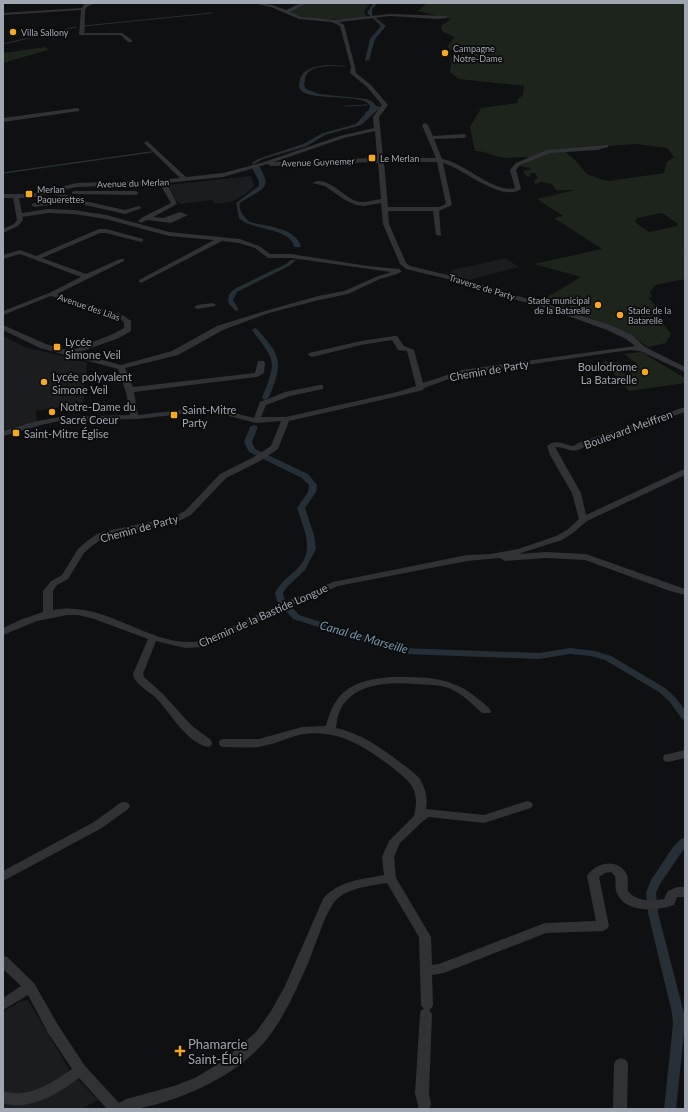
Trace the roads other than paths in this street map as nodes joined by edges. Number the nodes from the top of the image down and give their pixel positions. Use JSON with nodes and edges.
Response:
{"nodes":[{"id":1,"x":56,"y":3,"type":"edge"},
{"id":2,"x":94,"y":3,"type":"edge"},
{"id":3,"x":256,"y":3,"type":"edge"},
{"id":4,"x":305,"y":3,"type":"edge"},
{"id":5,"x":83,"y":8,"type":"junction"},
{"id":6,"x":52,"y":11,"type":"junction"},
{"id":7,"x":285,"y":12,"type":"junction"},
{"id":8,"x":3,"y":14,"type":"edge"},
{"id":9,"x":445,"y":17,"type":"dead end"},
{"id":10,"x":333,"y":21,"type":"junction"},
{"id":11,"x":130,"y":41,"type":"dead end"},
{"id":12,"x":77,"y":110,"type":"dead end"},
{"id":13,"x":3,"y":120,"type":"edge"},
{"id":14,"x":425,"y":125,"type":"dead end"},
{"id":15,"x":377,"y":128,"type":"junction"},
{"id":16,"x":464,"y":136,"type":"dead end"},
{"id":17,"x":430,"y":138,"type":"junction"},
{"id":18,"x":146,"y":143,"type":"dead end"},
{"id":19,"x":606,"y":146,"type":"dead end"},
{"id":20,"x":381,"y":159,"type":"junction"},
{"id":21,"x":440,"y":160,"type":"junction"},
{"id":22,"x":261,"y":164,"type":"junction"},
{"id":23,"x":185,"y":180,"type":"junction"},
{"id":24,"x":162,"y":182,"type":"junction"},
{"id":25,"x":315,"y":183,"type":"dead end"},
{"id":26,"x":53,"y":191,"type":"junction"},
{"id":27,"x":74,"y":193,"type":"dead end"},
{"id":28,"x":99,"y":193,"type":"junction"},
{"id":29,"x":136,"y":193,"type":"dead end"},
{"id":30,"x":4,"y":198,"type":"edge"},
{"id":31,"x":16,"y":200,"type":"junction"},
{"id":32,"x":73,"y":200,"type":"junction"},
{"id":33,"x":384,"y":201,"type":"junction"},
{"id":34,"x":84,"y":203,"type":"junction"},
{"id":35,"x":34,"y":205,"type":"dead end"},
{"id":36,"x":139,"y":208,"type":"dead end"},
{"id":37,"x":385,"y":209,"type":"junction"},
{"id":38,"x":436,"y":209,"type":"junction"},
{"id":39,"x":20,"y":216,"type":"junction"},
{"id":40,"x":165,"y":220,"type":"dead end"},
{"id":41,"x":3,"y":231,"type":"edge"},
{"id":42,"x":439,"y":235,"type":"dead end"},
{"id":43,"x":221,"y":239,"type":"junction"},
{"id":44,"x":141,"y":240,"type":"dead end"},
{"id":45,"x":3,"y":257,"type":"edge"},
{"id":46,"x":37,"y":258,"type":"junction"},
{"id":47,"x":122,"y":260,"type":"dead end"},
{"id":48,"x":408,"y":268,"type":"junction"},
{"id":49,"x":399,"y":271,"type":"junction"},
{"id":50,"x":87,"y":276,"type":"junction"},
{"id":51,"x":141,"y":281,"type":"dead end"},
{"id":52,"x":51,"y":294,"type":"junction"},
{"id":53,"x":213,"y":305,"type":"dead end"},
{"id":54,"x":197,"y":307,"type":"dead end"},
{"id":55,"x":3,"y":313,"type":"edge"},
{"id":56,"x":3,"y":328,"type":"edge"},
{"id":57,"x":642,"y":349,"type":"junction"},
{"id":58,"x":71,"y":354,"type":"junction"},
{"id":59,"x":312,"y":355,"type":"dead end"},
{"id":60,"x":260,"y":363,"type":"dead end"},
{"id":61,"x":121,"y":367,"type":"junction"},
{"id":62,"x":685,"y":370,"type":"edge"},
{"id":63,"x":320,"y":387,"type":"dead end"},
{"id":64,"x":420,"y":388,"type":"junction"},
{"id":65,"x":129,"y":390,"type":"junction"},
{"id":66,"x":133,"y":406,"type":"junction"},
{"id":67,"x":685,"y":409,"type":"edge"},
{"id":68,"x":134,"y":417,"type":"junction"},
{"id":69,"x":120,"y":418,"type":"junction"},
{"id":70,"x":286,"y":419,"type":"junction"},
{"id":71,"x":255,"y":421,"type":"junction"},
{"id":72,"x":3,"y":434,"type":"edge"},
{"id":73,"x":685,"y":472,"type":"edge"},
{"id":74,"x":584,"y":519,"type":"junction"},
{"id":75,"x":492,"y":558,"type":"junction"},
{"id":76,"x":685,"y":592,"type":"edge"},
{"id":77,"x":48,"y":614,"type":"junction"},
{"id":78,"x":3,"y":632,"type":"edge"},
{"id":79,"x":153,"y":637,"type":"junction"},
{"id":80,"x":486,"y":710,"type":"dead end"},
{"id":81,"x":330,"y":729,"type":"junction"},
{"id":82,"x":208,"y":743,"type":"dead end"},
{"id":83,"x":224,"y":744,"type":"dead end"},
{"id":84,"x":685,"y":754,"type":"edge"},
{"id":85,"x":668,"y":758,"type":"dead end"},
{"id":86,"x":527,"y":805,"type":"dead end"},
{"id":87,"x":124,"y":806,"type":"dead end"},
{"id":88,"x":419,"y":818,"type":"junction"},
{"id":89,"x":3,"y":876,"type":"edge"},
{"id":90,"x":390,"y":878,"type":"junction"},
{"id":91,"x":685,"y":892,"type":"edge"},
{"id":92,"x":3,"y":960,"type":"edge"},
{"id":93,"x":426,"y":972,"type":"junction"},
{"id":94,"x":30,"y":987,"type":"junction"},
{"id":95,"x":3,"y":1005,"type":"edge"},
{"id":96,"x":621,"y":1064,"type":"dead end"},
{"id":97,"x":80,"y":1070,"type":"junction"},
{"id":98,"x":3,"y":1097,"type":"edge"},
{"id":99,"x":424,"y":1105,"type":"dead end"},
{"id":100,"x":116,"y":1109,"type":"edge"},
{"id":101,"x":120,"y":1109,"type":"edge"},
{"id":102,"x":620,"y":1109,"type":"edge"}],
"edges":[{"from":1,"to":6,"type":"street"},
{"from":2,"to":5,"type":"street"},
{"from":3,"to":7,"type":"street"},
{"from":4,"to":7,"type":"street"},
{"from":5,"to":6,"type":"street"},
{"from":5,"to":11,"type":"street"},
{"from":6,"to":8,"type":"street"},
{"from":7,"to":10,"type":"street"},
{"from":9,"to":10,"type":"street"},
{"from":10,"to":15,"type":"street"},
{"from":12,"to":13,"type":"street"},
{"from":14,"to":17,"type":"street"},
{"from":15,"to":20,"type":"street"},
{"from":15,"to":22,"type":"street"},
{"from":16,"to":17,"type":"street"},
{"from":17,"to":21,"type":"street"},
{"from":18,"to":23,"type":"street"},
{"from":19,"to":21,"type":"street"},
{"from":20,"to":21,"type":"street"},
{"from":20,"to":22,"type":"street","name":"Avenue Guynemer"},
{"from":20,"to":33,"type":"street"},
{"from":21,"to":38,"type":"street"},
{"from":22,"to":23,"type":"street","name":"Avenue du Merlan"},
{"from":23,"to":24,"type":"street","name":"Avenue du Merlan"},
{"from":24,"to":26,"type":"street","name":"Avenue du Merlan"},
{"from":24,"to":40,"type":"street"},
{"from":25,"to":33,"type":"street"},
{"from":26,"to":31,"type":"street","name":"Avenue du Merlan"},
{"from":26,"to":32,"type":"street"},
{"from":27,"to":28,"type":"street"},
{"from":28,"to":29,"type":"street"},
{"from":28,"to":34,"type":"street"},
{"from":30,"to":31,"type":"street"},
{"from":31,"to":39,"type":"street"},
{"from":32,"to":34,"type":"street"},
{"from":32,"to":35,"type":"street"},
{"from":33,"to":37,"type":"street"},
{"from":34,"to":36,"type":"street"},
{"from":37,"to":38,"type":"street"},
{"from":37,"to":48,"type":"street"},
{"from":38,"to":42,"type":"street"},
{"from":39,"to":41,"type":"street"},
{"from":39,"to":43,"type":"street"},
{"from":43,"to":49,"type":"street"},
{"from":43,"to":51,"type":"street"},
{"from":44,"to":46,"type":"street"},
{"from":45,"to":46,"type":"street"},
{"from":46,"to":50,"type":"street"},
{"from":47,"to":50,"type":"street"},
{"from":48,"to":49,"type":"street"},
{"from":48,"to":57,"type":"street","name":"Traverse de Party"},
{"from":49,"to":61,"type":"street"},
{"from":50,"to":52,"type":"street"},
{"from":52,"to":55,"type":"street"},
{"from":52,"to":58,"type":"street","name":"Avenue des Lilas"},
{"from":53,"to":54,"type":"street"},
{"from":56,"to":58,"type":"street"},
{"from":57,"to":62,"type":"street"},
{"from":57,"to":64,"type":"street","name":"Chemin de Party"},
{"from":58,"to":61,"type":"street"},
{"from":59,"to":64,"type":"street"},
{"from":60,"to":65,"type":"street"},
{"from":61,"to":65,"type":"street"},
{"from":63,"to":71,"type":"street"},
{"from":64,"to":70,"type":"street","name":"Chemin de Party"},
{"from":65,"to":66,"type":"street"},
{"from":66,"to":68,"type":"street"},
{"from":66,"to":69,"type":"street"},
{"from":67,"to":74,"type":"street","name":"Boulevard Meiffren"},
{"from":68,"to":69,"type":"street"},
{"from":68,"to":71,"type":"street"},
{"from":69,"to":72,"type":"street"},
{"from":70,"to":71,"type":"street","name":"Chemin de Party"},
{"from":70,"to":77,"type":"street","name":"Chemin de Party"},
{"from":73,"to":74,"type":"street","name":"Chemin de la Bastide Longue"},
{"from":74,"to":75,"type":"street","name":"Chemin de la Bastide Longue"},
{"from":75,"to":76,"type":"street"},
{"from":75,"to":79,"type":"street","name":"Chemin de la Bastide Longue"},
{"from":77,"to":78,"type":"street","name":"Chemin de la Bastide Longue"},
{"from":77,"to":79,"type":"street","name":"Chemin de la Bastide Longue"},
{"from":79,"to":82,"type":"street"},
{"from":80,"to":81,"type":"street"},
{"from":81,"to":83,"type":"street"},
{"from":81,"to":88,"type":"street"},
{"from":84,"to":85,"type":"street"},
{"from":86,"to":88,"type":"street"},
{"from":87,"to":89,"type":"street"},
{"from":88,"to":90,"type":"street"},
{"from":90,"to":93,"type":"street"},
{"from":90,"to":101,"type":"street"},
{"from":91,"to":93,"type":"street"},
{"from":92,"to":94,"type":"street"},
{"from":93,"to":99,"type":"street"},
{"from":94,"to":95,"type":"street"},
{"from":94,"to":97,"type":"street"},
{"from":96,"to":102,"type":"street"},
{"from":97,"to":98,"type":"street"},
{"from":97,"to":100,"type":"street"}]}
